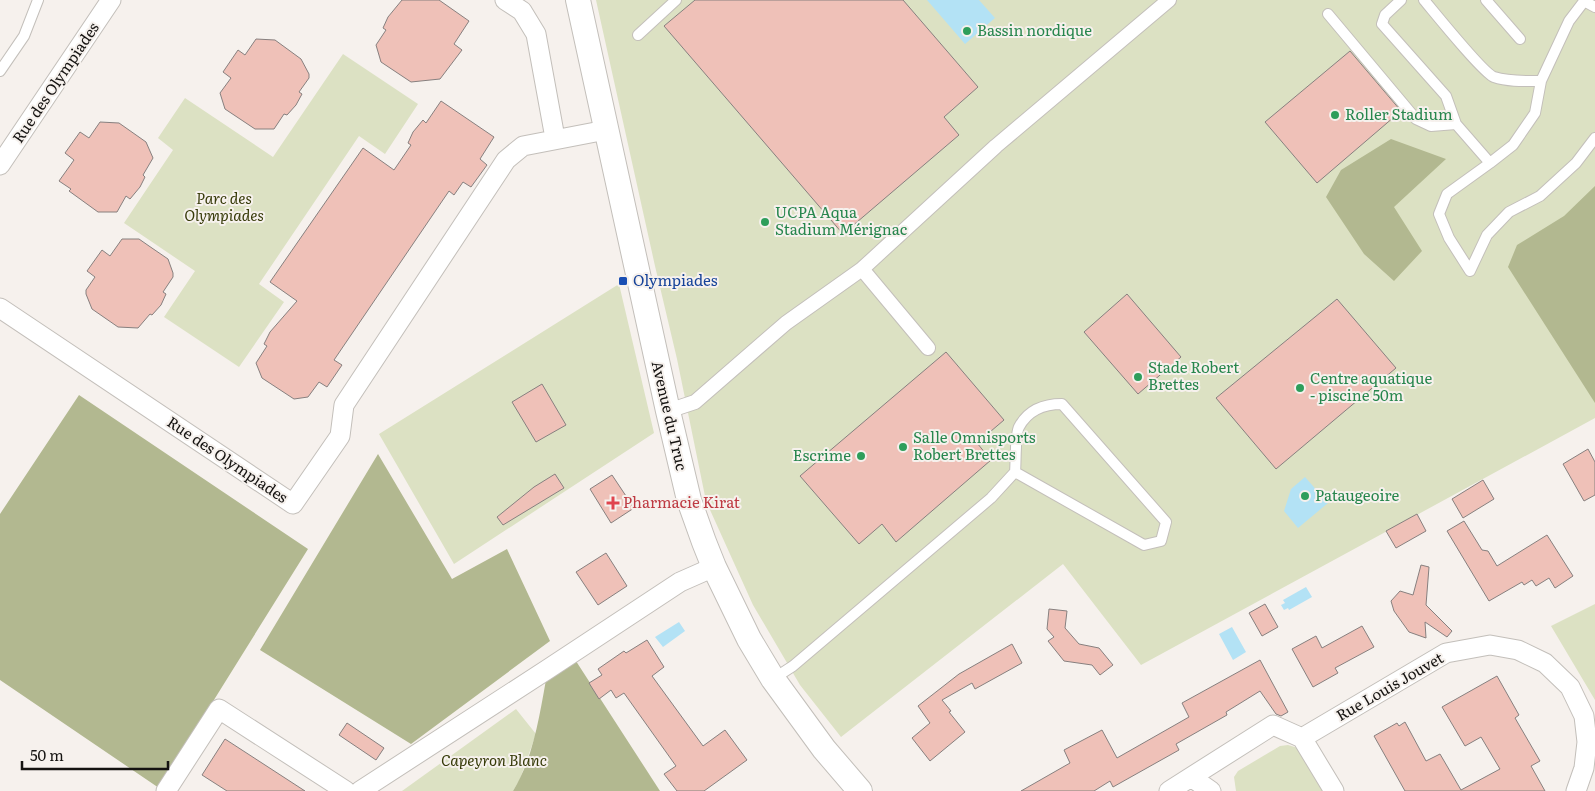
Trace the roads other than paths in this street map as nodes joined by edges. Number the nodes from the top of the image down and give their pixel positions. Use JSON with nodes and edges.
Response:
{"nodes":[{"id":1,"x":38,"y":0,"type":"edge"},
{"id":2,"x":111,"y":0,"type":"edge"},
{"id":3,"x":506,"y":0,"type":"edge"},
{"id":4,"x":578,"y":0,"type":"edge"},
{"id":5,"x":676,"y":0,"type":"edge"},
{"id":6,"x":1169,"y":0,"type":"edge"},
{"id":7,"x":1401,"y":0,"type":"edge"},
{"id":8,"x":1424,"y":0,"type":"edge"},
{"id":9,"x":1486,"y":0,"type":"edge"},
{"id":10,"x":1585,"y":0,"type":"edge"},
{"id":11,"x":1595,"y":7,"type":"edge"},
{"id":12,"x":1328,"y":14,"type":"dead end"},
{"id":13,"x":638,"y":35,"type":"dead end"},
{"id":14,"x":1520,"y":39,"type":"dead end"},
{"id":15,"x":0,"y":71,"type":"edge"},
{"id":16,"x":1541,"y":81,"type":"junction"},
{"id":17,"x":1456,"y":124,"type":"junction"},
{"id":18,"x":606,"y":130,"type":"junction"},
{"id":19,"x":555,"y":138,"type":"junction"},
{"id":20,"x":1595,"y":138,"type":"edge"},
{"id":21,"x":1490,"y":163,"type":"junction"},
{"id":22,"x":0,"y":165,"type":"edge"},
{"id":23,"x":862,"y":269,"type":"junction"},
{"id":24,"x":0,"y":308,"type":"edge"},
{"id":25,"x":928,"y":348,"type":"dead end"},
{"id":26,"x":668,"y":411,"type":"junction"},
{"id":27,"x":1015,"y":472,"type":"junction"},
{"id":28,"x":714,"y":567,"type":"junction"},
{"id":29,"x":773,"y":679,"type":"junction"},
{"id":30,"x":1302,"y":738,"type":"junction"},
{"id":31,"x":1191,"y":778,"type":"junction"},
{"id":32,"x":166,"y":791,"type":"edge"},
{"id":33,"x":346,"y":791,"type":"edge"},
{"id":34,"x":360,"y":791,"type":"edge"},
{"id":35,"x":860,"y":791,"type":"edge"},
{"id":36,"x":1169,"y":791,"type":"edge"},
{"id":37,"x":1211,"y":791,"type":"edge"},
{"id":38,"x":1334,"y":791,"type":"edge"},
{"id":39,"x":1576,"y":791,"type":"edge"}],
"edges":[{"from":1,"to":15,"type":"lane"},
{"from":2,"to":22,"type":"street","name":"Rue des Olympiades"},
{"from":3,"to":19,"type":"street"},
{"from":4,"to":18,"type":"street","name":"Avenue du Truc"},
{"from":5,"to":13,"type":"lane"},
{"from":6,"to":23,"type":"street"},
{"from":7,"to":17,"type":"lane"},
{"from":8,"to":16,"type":"lane"},
{"from":9,"to":14,"type":"lane"},
{"from":10,"to":11,"type":"lane"},
{"from":10,"to":16,"type":"lane"},
{"from":12,"to":17,"type":"lane"},
{"from":16,"to":21,"type":"lane"},
{"from":17,"to":21,"type":"lane"},
{"from":18,"to":19,"type":"street","name":"Rue des Olympiades"},
{"from":18,"to":26,"type":"street","name":"Avenue du Truc"},
{"from":19,"to":24,"type":"street","name":"Rue des Olympiades"},
{"from":20,"to":21,"type":"lane"},
{"from":23,"to":25,"type":"street"},
{"from":23,"to":26,"type":"street"},
{"from":26,"to":28,"type":"street","name":"Avenue du Truc"},
{"from":27,"to":27,"type":"lane"},
{"from":27,"to":29,"type":"lane"},
{"from":28,"to":29,"type":"street","name":"Avenue du Truc"},
{"from":28,"to":34,"type":"street"},
{"from":29,"to":35,"type":"street","name":"Avenue du Truc"},
{"from":30,"to":31,"type":"street"},
{"from":30,"to":38,"type":"street"},
{"from":30,"to":39,"type":"street","name":"Rue Louis Jouvet"},
{"from":31,"to":36,"type":"street"},
{"from":31,"to":37,"type":"street"},
{"from":32,"to":33,"type":"street"}]}
